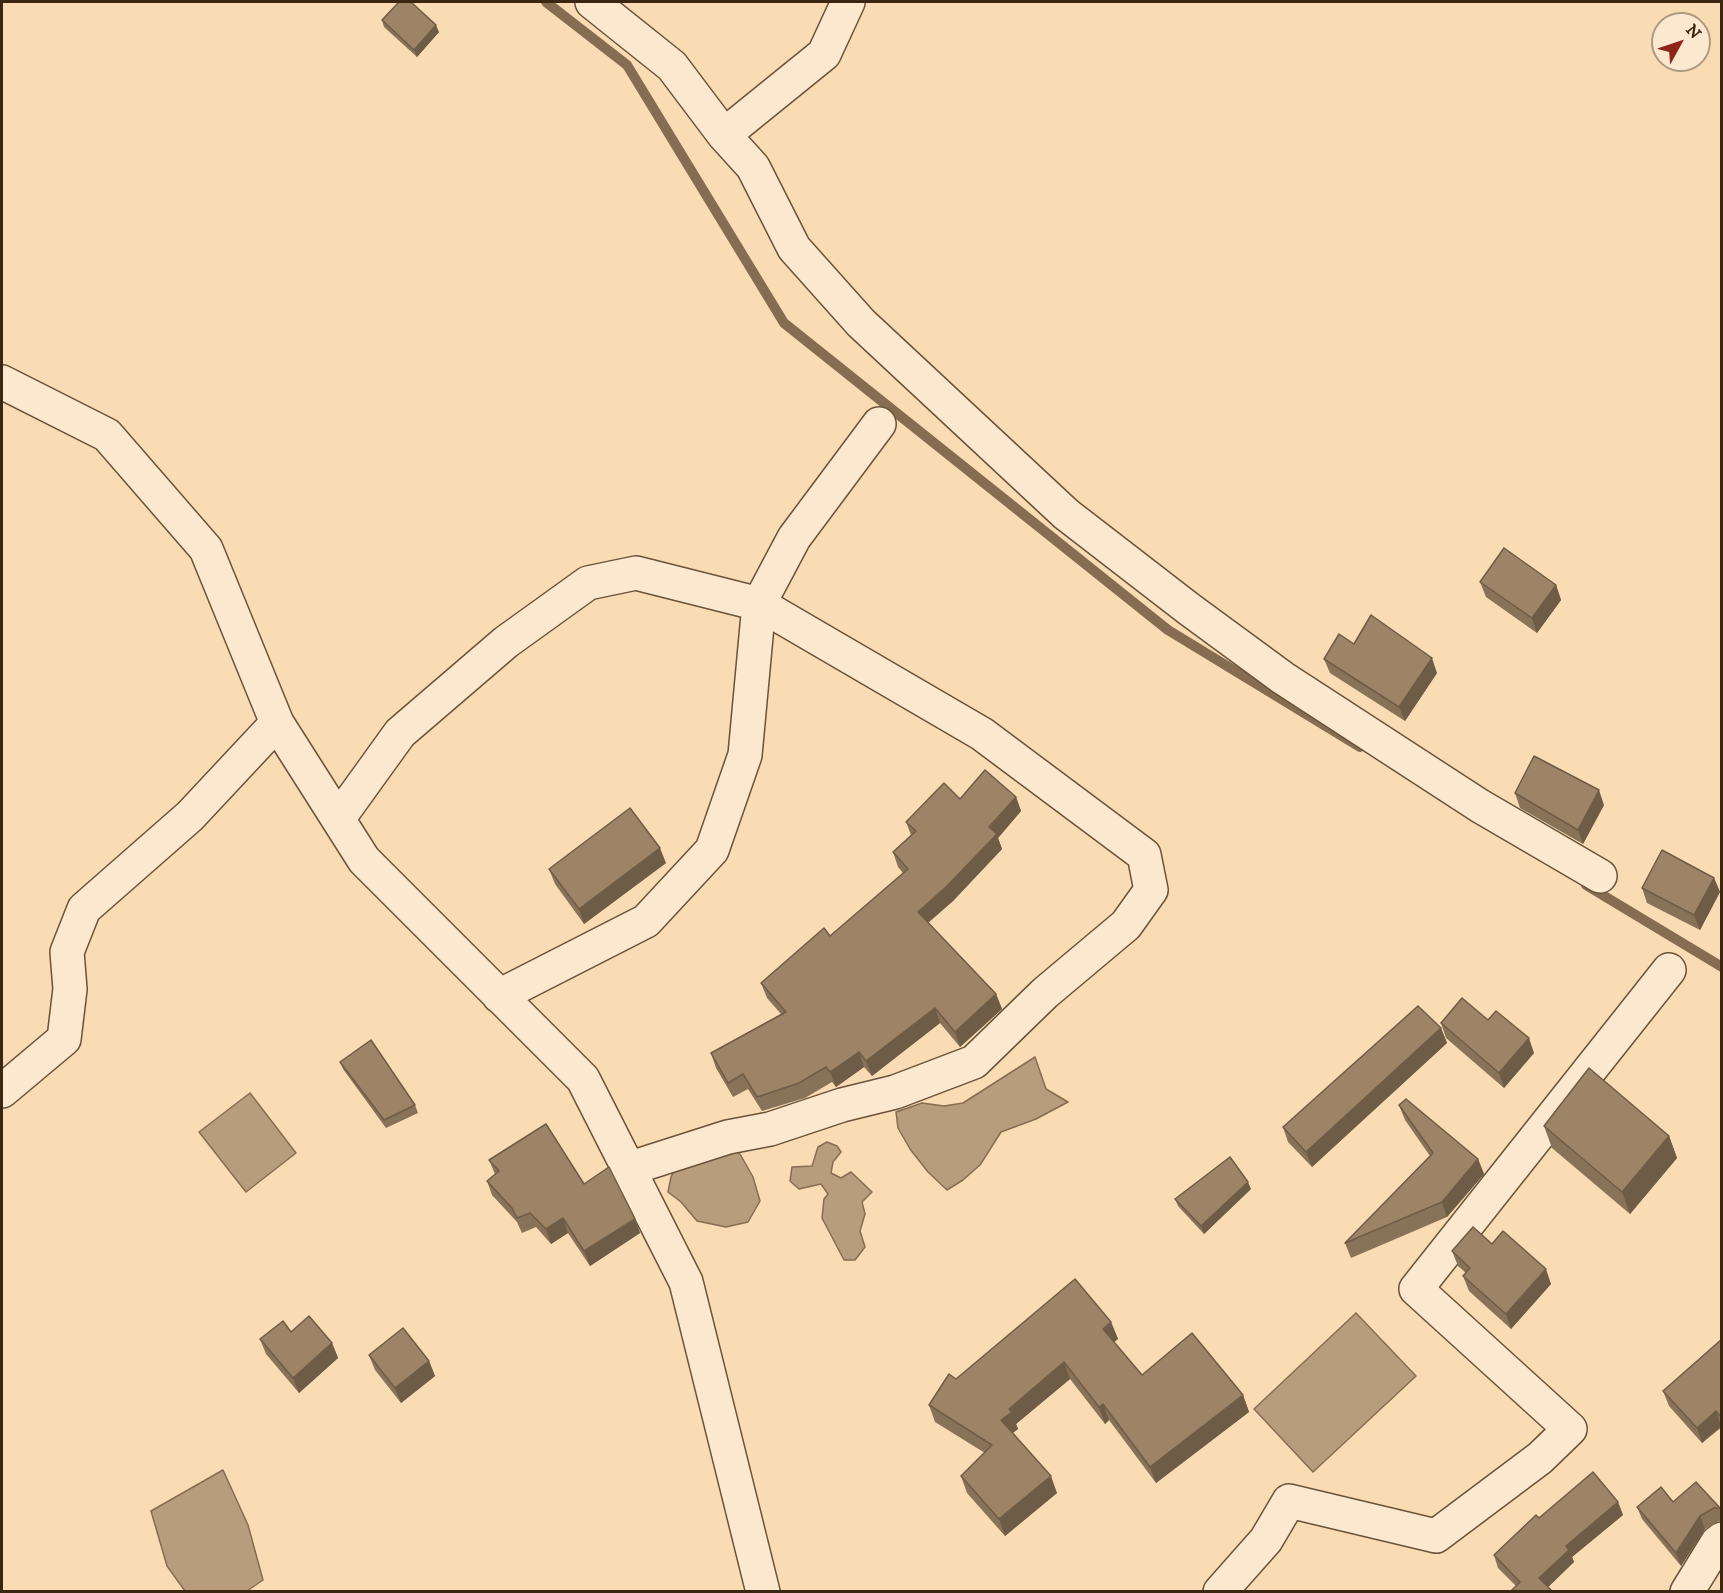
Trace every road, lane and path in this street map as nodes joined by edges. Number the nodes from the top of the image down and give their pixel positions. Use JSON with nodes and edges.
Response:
{"nodes":[{"id":1,"x":592,"y":2,"type":"edge"},
{"id":2,"x":848,"y":2,"type":"edge"},
{"id":3,"x":724,"y":135,"type":"junction"},
{"id":4,"x":2,"y":382,"type":"edge"},
{"id":5,"x":879,"y":424,"type":"dead end"},
{"id":6,"x":759,"y":604,"type":"junction"},
{"id":7,"x":277,"y":723,"type":"junction"},
{"id":8,"x":338,"y":819,"type":"junction"},
{"id":9,"x":1600,"y":876,"type":"dead end"},
{"id":10,"x":1669,"y":970,"type":"dead end"},
{"id":11,"x":499,"y":996,"type":"junction"},
{"id":12,"x":2,"y":1091,"type":"edge"},
{"id":13,"x":628,"y":1169,"type":"junction"},
{"id":14,"x":1722,"y":1539,"type":"edge"},
{"id":15,"x":763,"y":1592,"type":"edge"},
{"id":16,"x":1220,"y":1592,"type":"edge"},
{"id":17,"x":1687,"y":1592,"type":"edge"}],
"edges":[{"from":1,"to":3,"type":"street"},
{"from":2,"to":3,"type":"street"},
{"from":3,"to":9,"type":"street"},
{"from":4,"to":7,"type":"street"},
{"from":5,"to":6,"type":"street"},
{"from":6,"to":8,"type":"street"},
{"from":6,"to":11,"type":"street"},
{"from":6,"to":13,"type":"street"},
{"from":7,"to":8,"type":"street"},
{"from":7,"to":12,"type":"street"},
{"from":8,"to":11,"type":"street"},
{"from":10,"to":16,"type":"street"},
{"from":11,"to":13,"type":"street"},
{"from":13,"to":15,"type":"street"},
{"from":14,"to":17,"type":"street"}]}
